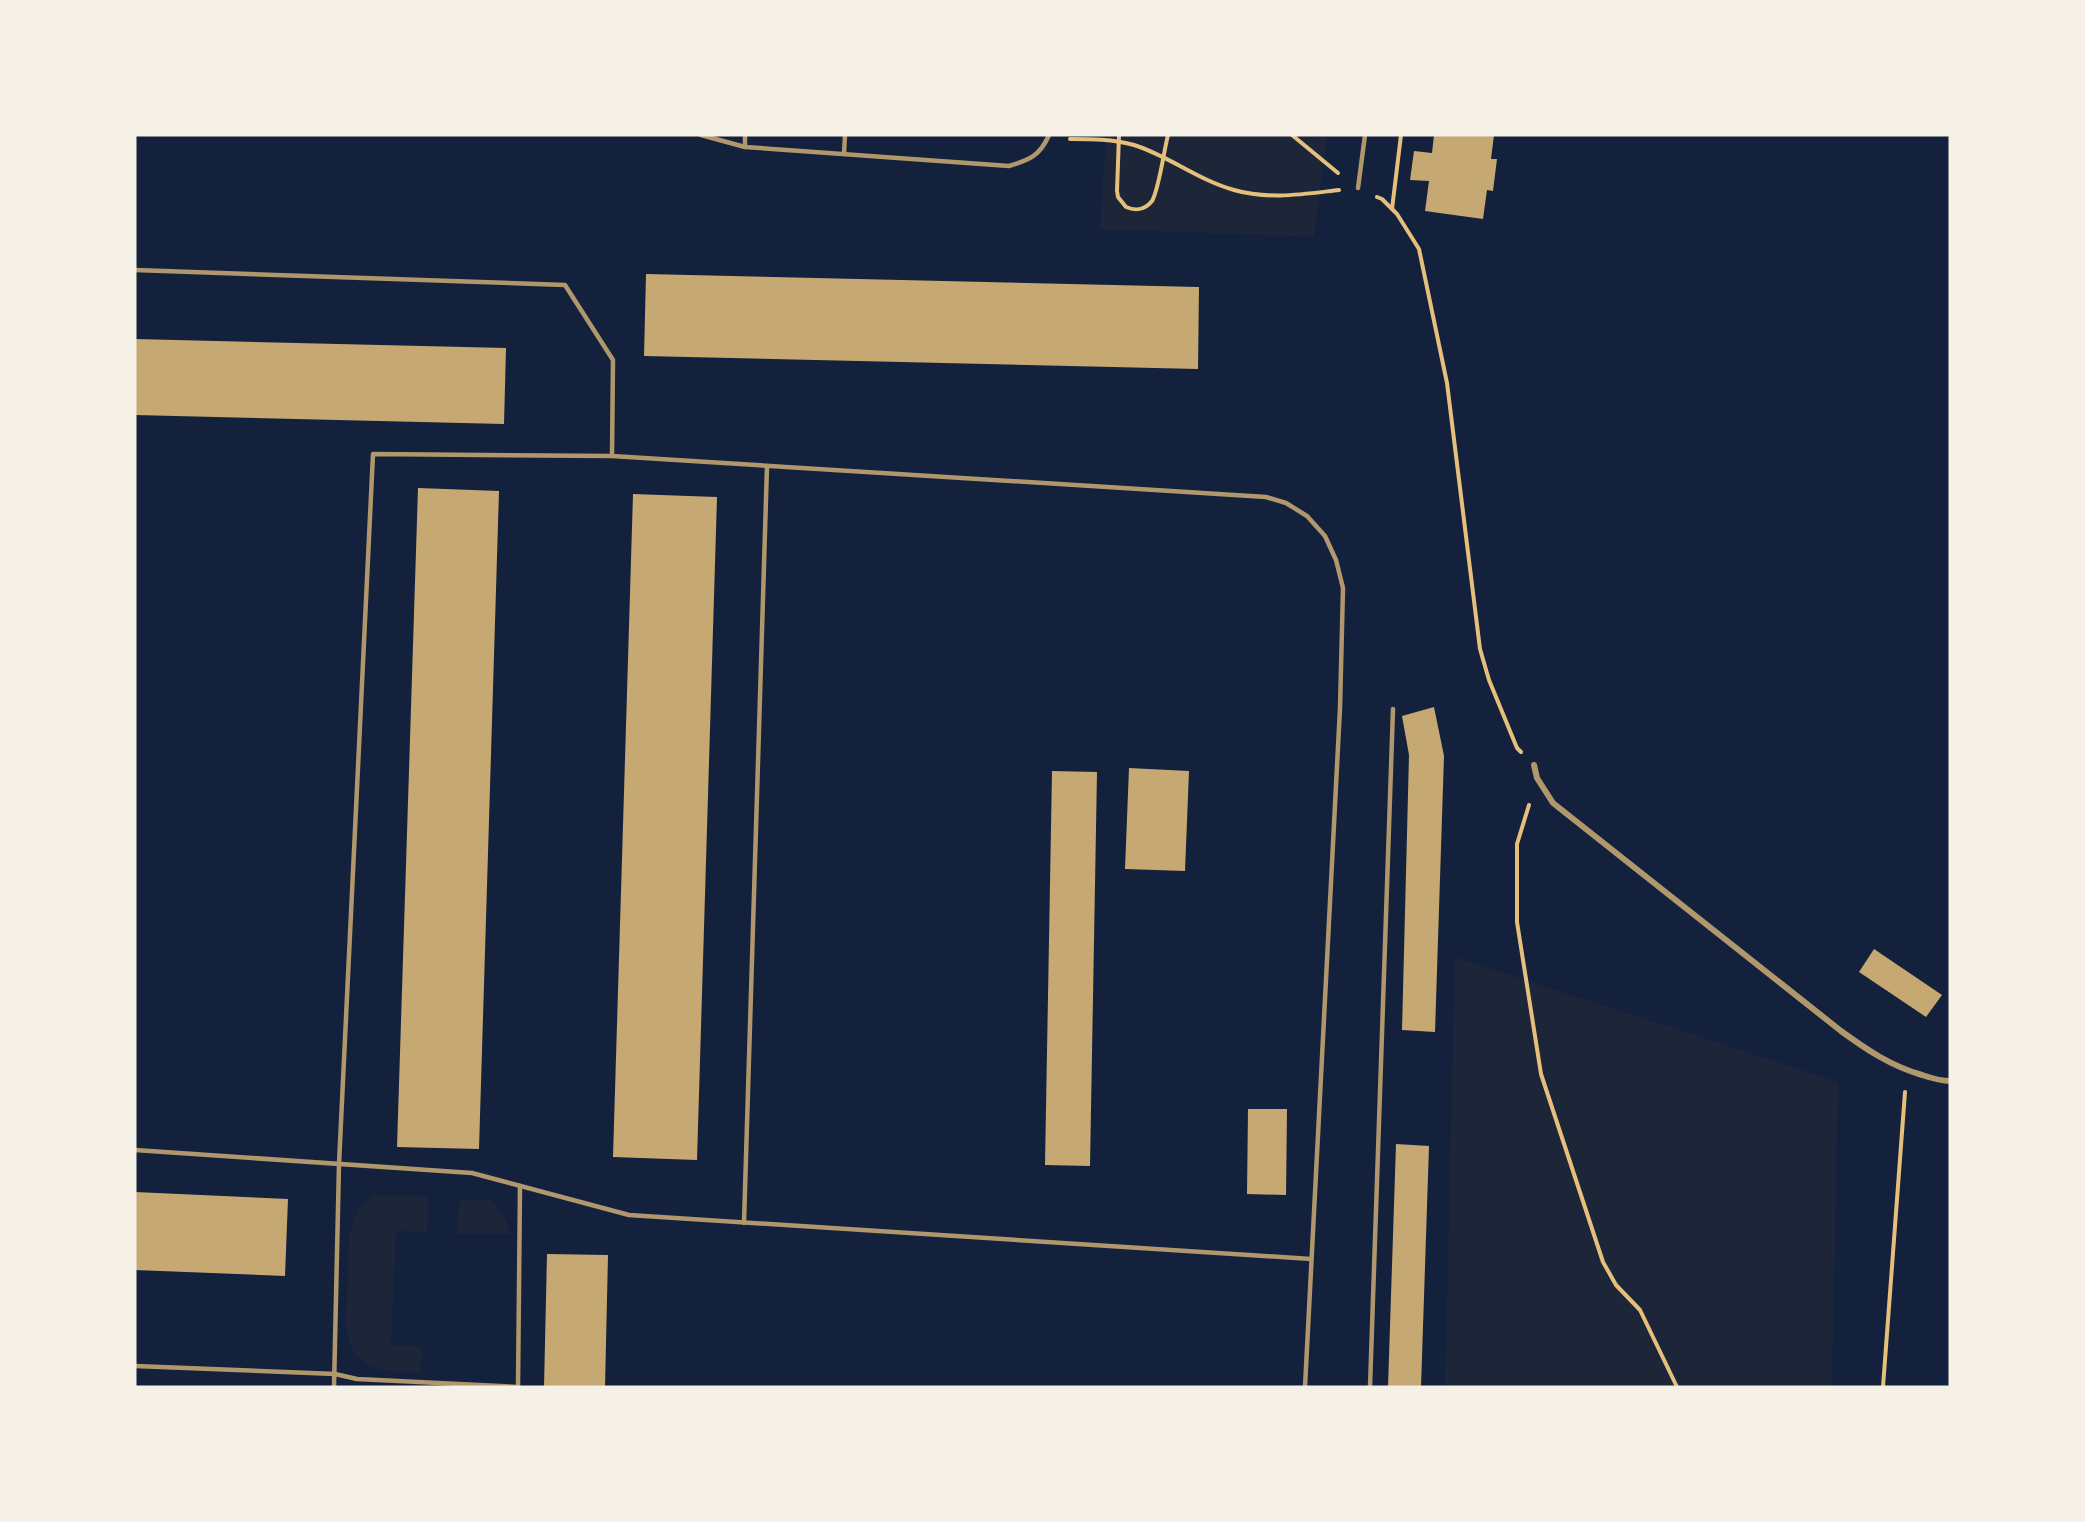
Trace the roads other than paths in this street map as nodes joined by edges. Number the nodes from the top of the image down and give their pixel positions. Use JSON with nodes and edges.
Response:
{"nodes":[{"id":1,"x":701,"y":135,"type":"edge"},
{"id":2,"x":745,"y":135,"type":"edge"},
{"id":3,"x":844,"y":135,"type":"edge"},
{"id":4,"x":1365,"y":135,"type":"edge"},
{"id":5,"x":1049,"y":136,"type":"edge"},
{"id":6,"x":745,"y":147,"type":"junction"},
{"id":7,"x":844,"y":154,"type":"junction"},
{"id":8,"x":1358,"y":188,"type":"road end"},
{"id":9,"x":135,"y":270,"type":"edge"},
{"id":10,"x":612,"y":456,"type":"junction"},
{"id":11,"x":767,"y":466,"type":"junction"},
{"id":12,"x":1393,"y":709,"type":"dead end"},
{"id":13,"x":1534,"y":765,"type":"road end"},
{"id":14,"x":1950,"y":1081,"type":"edge"},
{"id":15,"x":135,"y":1150,"type":"edge"},
{"id":16,"x":339,"y":1164,"type":"junction"},
{"id":17,"x":519,"y":1186,"type":"junction"},
{"id":18,"x":744,"y":1222,"type":"junction"},
{"id":19,"x":1311,"y":1259,"type":"junction"},
{"id":20,"x":135,"y":1366,"type":"edge"},
{"id":21,"x":335,"y":1374,"type":"junction"},
{"id":22,"x":334,"y":1387,"type":"edge"},
{"id":23,"x":1305,"y":1387,"type":"edge"},
{"id":24,"x":1370,"y":1387,"type":"edge"}],
"edges":[{"from":1,"to":6,"type":"lane"},
{"from":2,"to":6,"type":"lane"},
{"from":3,"to":7,"type":"lane"},
{"from":4,"to":8,"type":"lane"},
{"from":5,"to":7,"type":"lane"},
{"from":6,"to":7,"type":"lane"},
{"from":9,"to":10,"type":"lane"},
{"from":10,"to":11,"type":"lane"},
{"from":10,"to":16,"type":"lane"},
{"from":11,"to":18,"type":"lane"},
{"from":11,"to":19,"type":"lane"},
{"from":12,"to":24,"type":"lane"},
{"from":13,"to":14,"type":"street"},
{"from":15,"to":16,"type":"lane"},
{"from":16,"to":17,"type":"lane"},
{"from":16,"to":21,"type":"lane"},
{"from":17,"to":18,"type":"lane"},
{"from":17,"to":21,"type":"lane"},
{"from":18,"to":19,"type":"lane"},
{"from":19,"to":23,"type":"lane"},
{"from":20,"to":21,"type":"lane"},
{"from":21,"to":22,"type":"lane"}]}
